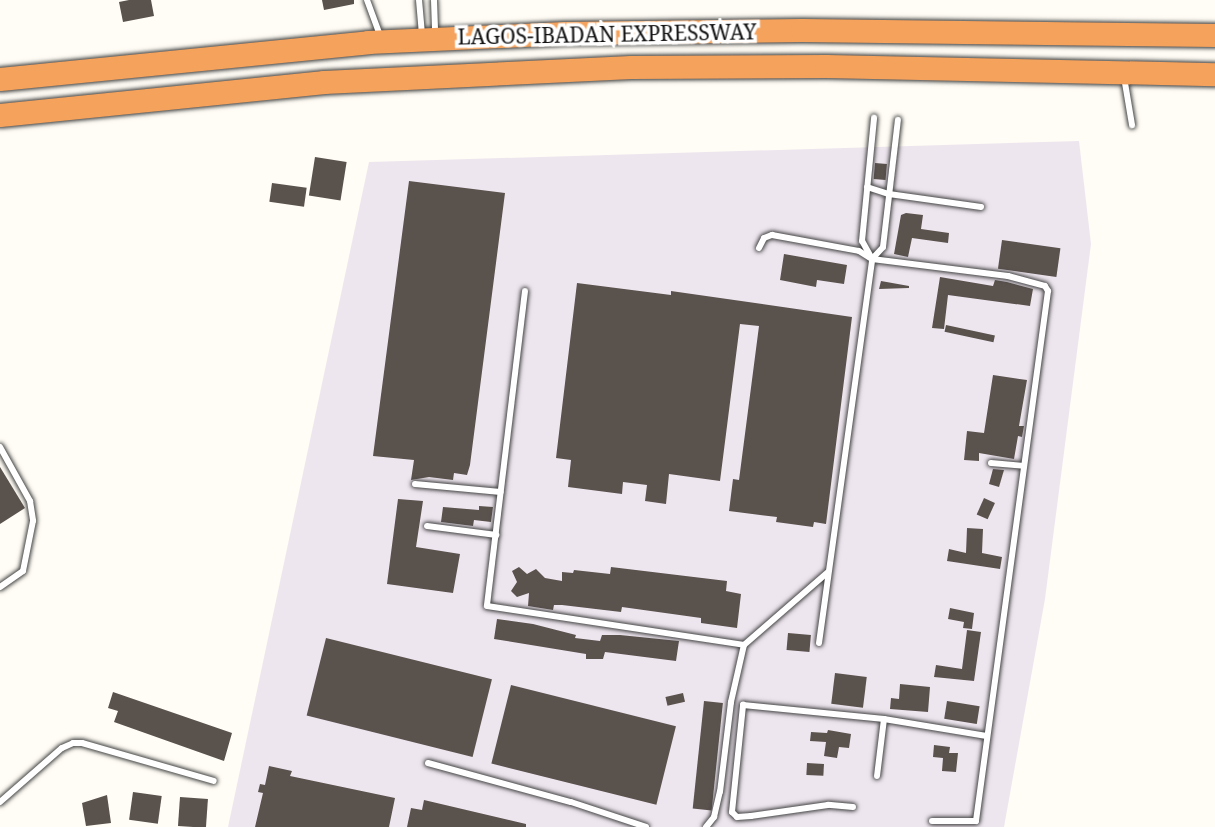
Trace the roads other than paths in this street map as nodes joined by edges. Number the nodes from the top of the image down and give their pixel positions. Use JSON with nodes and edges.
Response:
{"nodes":[{"id":1,"x":367,"y":0,"type":"edge"},
{"id":2,"x":419,"y":0,"type":"edge"},
{"id":3,"x":434,"y":0,"type":"edge"},
{"id":4,"x":1215,"y":35,"type":"edge"},
{"id":5,"x":429,"y":39,"type":"junction"},
{"id":6,"x":382,"y":41,"type":"junction"},
{"id":7,"x":1123,"y":72,"type":"junction"},
{"id":8,"x":1215,"y":74,"type":"edge"},
{"id":9,"x":0,"y":79,"type":"edge"},
{"id":10,"x":0,"y":115,"type":"edge"},
{"id":11,"x":874,"y":118,"type":"dead end"},
{"id":12,"x":898,"y":120,"type":"dead end"},
{"id":13,"x":1132,"y":125,"type":"dead end"},
{"id":14,"x":867,"y":187,"type":"junction"},
{"id":15,"x":889,"y":194,"type":"junction"},
{"id":16,"x":981,"y":207,"type":"dead end"},
{"id":17,"x":759,"y":248,"type":"dead end"},
{"id":18,"x":872,"y":259,"type":"junction"},
{"id":19,"x":526,"y":291,"type":"dead end"},
{"id":20,"x":0,"y":447,"type":"edge"},
{"id":21,"x":991,"y":463,"type":"dead end"},
{"id":22,"x":1024,"y":466,"type":"junction"},
{"id":23,"x":415,"y":484,"type":"dead end"},
{"id":24,"x":502,"y":492,"type":"junction"},
{"id":25,"x":427,"y":526,"type":"dead end"},
{"id":26,"x":496,"y":535,"type":"junction"},
{"id":27,"x":828,"y":572,"type":"junction"},
{"id":28,"x":0,"y":587,"type":"edge"},
{"id":29,"x":819,"y":643,"type":"dead end"},
{"id":30,"x":744,"y":645,"type":"junction"},
{"id":31,"x":884,"y":719,"type":"junction"},
{"id":32,"x":987,"y":736,"type":"junction"},
{"id":33,"x":428,"y":763,"type":"dead end"},
{"id":34,"x":877,"y":776,"type":"dead end"},
{"id":35,"x":214,"y":781,"type":"dead end"},
{"id":36,"x":0,"y":802,"type":"edge"},
{"id":37,"x":853,"y":807,"type":"dead end"},
{"id":38,"x":932,"y":821,"type":"dead end"},
{"id":39,"x":646,"y":827,"type":"edge"},
{"id":40,"x":706,"y":827,"type":"edge"}],
"edges":[{"from":1,"to":6,"type":"lane"},
{"from":2,"to":5,"type":"lane"},
{"from":3,"to":5,"type":"lane"},
{"from":4,"to":5,"type":"highway","name":"LAGOS-IBADAN EXPRESSWAY"},
{"from":5,"to":6,"type":"highway","name":"LAGOS-IBADAN EXPRESSWAY"},
{"from":6,"to":9,"type":"highway","name":"LAGOS-IBADAN EXPRESSWAY"},
{"from":7,"to":8,"type":"highway","name":"LAGOS-IBADAN EXPRESSWAY"},
{"from":7,"to":10,"type":"highway","name":"LAGOS-IBADAN EXPRESSWAY"},
{"from":7,"to":13,"type":"lane"},
{"from":11,"to":14,"type":"lane"},
{"from":12,"to":15,"type":"lane"},
{"from":14,"to":15,"type":"lane"},
{"from":14,"to":18,"type":"lane"},
{"from":15,"to":16,"type":"lane"},
{"from":15,"to":18,"type":"lane"},
{"from":17,"to":18,"type":"lane"},
{"from":18,"to":22,"type":"lane"},
{"from":18,"to":27,"type":"lane"},
{"from":19,"to":24,"type":"lane"},
{"from":20,"to":28,"type":"lane"},
{"from":21,"to":22,"type":"lane"},
{"from":22,"to":32,"type":"lane"},
{"from":23,"to":24,"type":"lane"},
{"from":24,"to":26,"type":"lane"},
{"from":25,"to":26,"type":"lane"},
{"from":26,"to":30,"type":"lane"},
{"from":27,"to":29,"type":"lane"},
{"from":27,"to":30,"type":"lane"},
{"from":30,"to":40,"type":"lane"},
{"from":31,"to":32,"type":"lane"},
{"from":31,"to":34,"type":"lane"},
{"from":31,"to":37,"type":"lane"},
{"from":32,"to":38,"type":"lane"},
{"from":33,"to":39,"type":"lane"},
{"from":35,"to":36,"type":"lane"}]}
